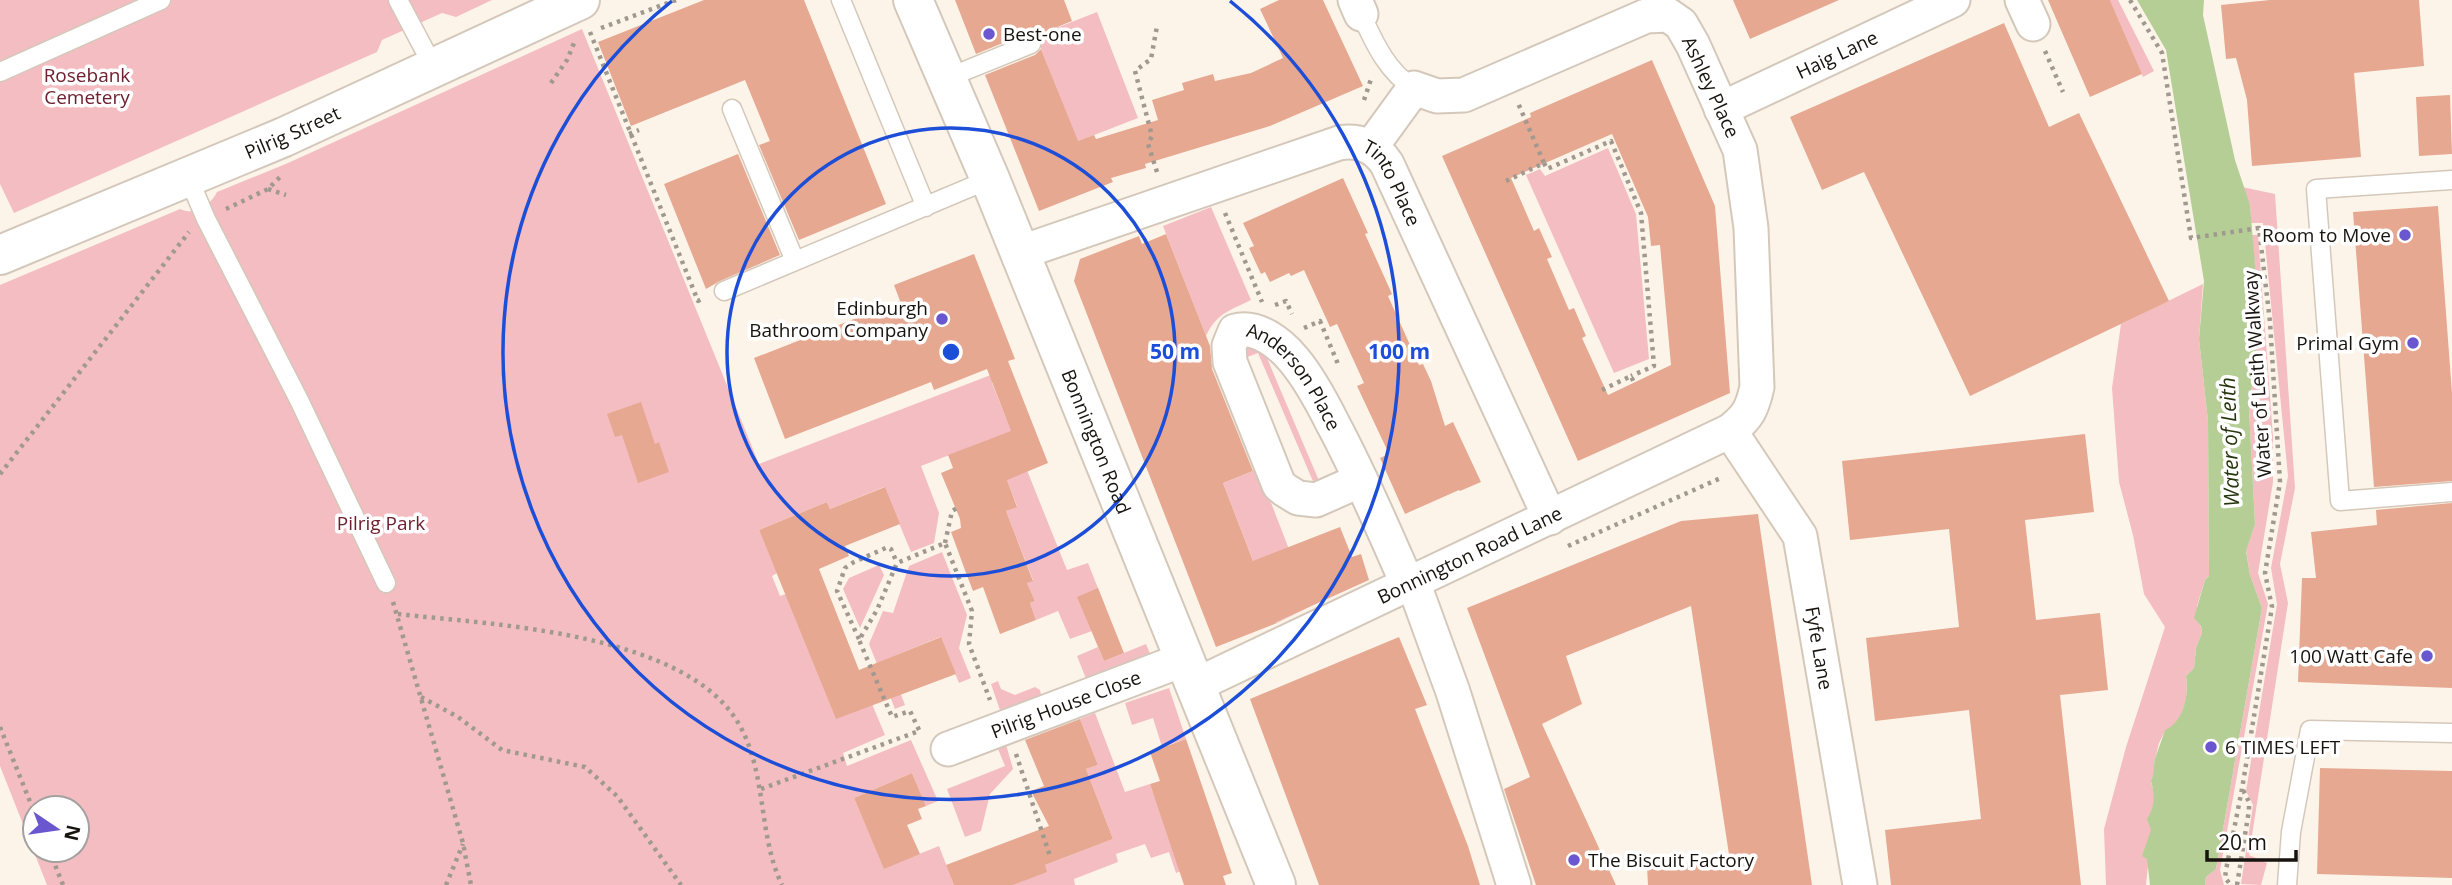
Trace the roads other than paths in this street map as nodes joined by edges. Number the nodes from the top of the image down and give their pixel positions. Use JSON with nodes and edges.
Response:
{"nodes":[{"id":1,"x":161,"y":0,"type":"edge"},
{"id":2,"x":398,"y":0,"type":"edge"},
{"id":3,"x":580,"y":0,"type":"edge"},
{"id":4,"x":841,"y":0,"type":"edge"},
{"id":5,"x":913,"y":0,"type":"edge"},
{"id":6,"x":1953,"y":0,"type":"edge"},
{"id":7,"x":1358,"y":7,"type":"edge"},
{"id":8,"x":1031,"y":44,"type":"dead end"},
{"id":9,"x":434,"y":68,"type":"junction"},
{"id":10,"x":0,"y":72,"type":"edge"},
{"id":11,"x":947,"y":78,"type":"junction"},
{"id":12,"x":1414,"y":88,"type":"junction"},
{"id":13,"x":732,"y":109,"type":"dead end"},
{"id":14,"x":1721,"y":109,"type":"junction"},
{"id":15,"x":1361,"y":145,"type":"junction"},
{"id":16,"x":188,"y":177,"type":"junction"},
{"id":17,"x":989,"y":179,"type":"junction"},
{"id":18,"x":2452,"y":180,"type":"edge"},
{"id":19,"x":926,"y":207,"type":"junction"},
{"id":20,"x":3,"y":245,"type":"edge"},
{"id":21,"x":1020,"y":253,"type":"junction"},
{"id":22,"x":795,"y":261,"type":"junction"},
{"id":23,"x":724,"y":290,"type":"road end"},
{"id":24,"x":1736,"y":426,"type":"junction"},
{"id":25,"x":1361,"y":480,"type":"junction"},
{"id":26,"x":2452,"y":492,"type":"edge"},
{"id":27,"x":1550,"y":518,"type":"junction"},
{"id":28,"x":386,"y":583,"type":"road end"},
{"id":29,"x":1410,"y":583,"type":"junction"},
{"id":30,"x":1191,"y":672,"type":"junction"},
{"id":31,"x":2452,"y":733,"type":"edge"},
{"id":32,"x":947,"y":749,"type":"road end"},
{"id":33,"x":1276,"y":885,"type":"edge"},
{"id":34,"x":1514,"y":885,"type":"edge"},
{"id":35,"x":1860,"y":885,"type":"edge"},
{"id":36,"x":2287,"y":885,"type":"edge"}],
"edges":[{"from":1,"to":10,"type":"lane"},
{"from":2,"to":9,"type":"lane"},
{"from":3,"to":9,"type":"main road","name":"Pilrig Street"},
{"from":4,"to":19,"type":"lane"},
{"from":5,"to":11,"type":"main road","name":"Bonnington Road"},
{"from":6,"to":14,"type":"street","name":"Haig Lane"},
{"from":7,"to":12,"type":"lane"},
{"from":8,"to":11,"type":"lane"},
{"from":9,"to":16,"type":"main road","name":"Pilrig Street"},
{"from":11,"to":17,"type":"main road","name":"Bonnington Road"},
{"from":12,"to":14,"type":"street","name":"Ashley Place"},
{"from":12,"to":15,"type":"street"},
{"from":13,"to":22,"type":"lane"},
{"from":14,"to":24,"type":"street","name":"Ashley Place"},
{"from":15,"to":21,"type":"street","name":"Tinto Place"},
{"from":15,"to":27,"type":"street","name":"Tinto Place"},
{"from":16,"to":20,"type":"main road","name":"Pilrig Street"},
{"from":16,"to":28,"type":"lane"},
{"from":17,"to":19,"type":"lane"},
{"from":17,"to":21,"type":"main road","name":"Bonnington Road"},
{"from":18,"to":26,"type":"lane"},
{"from":19,"to":22,"type":"lane"},
{"from":21,"to":30,"type":"main road","name":"Bonnington Road"},
{"from":22,"to":23,"type":"lane"},
{"from":24,"to":27,"type":"street","name":"Bonnington Road Lane"},
{"from":24,"to":35,"type":"street","name":"Fyfe Lane"},
{"from":25,"to":25,"type":"street","name":"Anderson Place"},
{"from":25,"to":29,"type":"street","name":"Anderson Place"},
{"from":27,"to":29,"type":"street","name":"Bonnington Road Lane"},
{"from":29,"to":30,"type":"street","name":"Bonnington Road Lane"},
{"from":29,"to":34,"type":"street","name":"Anderson Place"},
{"from":30,"to":32,"type":"street","name":"Pilrig House Close"},
{"from":30,"to":33,"type":"main road","name":"Bonnington Road"},
{"from":31,"to":36,"type":"lane"}]}
